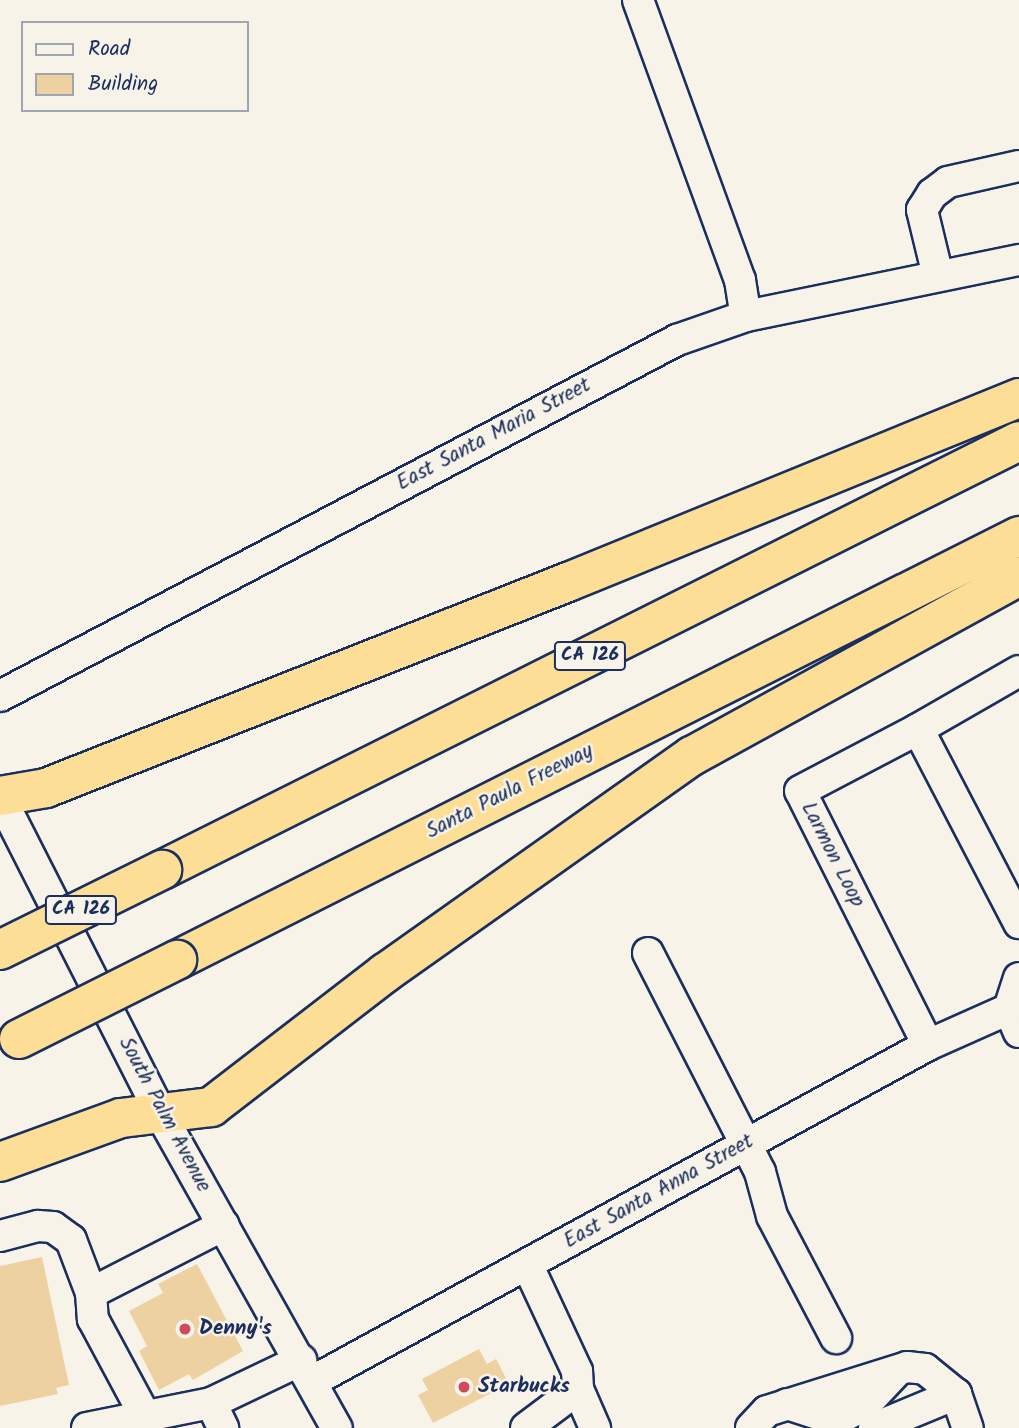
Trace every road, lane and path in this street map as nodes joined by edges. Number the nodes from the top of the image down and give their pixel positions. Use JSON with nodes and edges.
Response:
{"nodes":[{"id":1,"x":638,"y":0,"type":"edge"},
{"id":2,"x":1019,"y":166,"type":"edge"},
{"id":3,"x":1019,"y":260,"type":"edge"},
{"id":4,"x":938,"y":276,"type":"junction"},
{"id":5,"x":746,"y":316,"type":"junction"},
{"id":6,"x":1019,"y":398,"type":"edge"},
{"id":7,"x":1019,"y":441,"type":"edge"},
{"id":8,"x":1019,"y":536,"type":"edge"},
{"id":9,"x":1019,"y":576,"type":"edge"},
{"id":10,"x":1019,"y":671,"type":"edge"},
{"id":11,"x":0,"y":696,"type":"edge"},
{"id":12,"x":918,"y":729,"type":"junction"},
{"id":13,"x":0,"y":796,"type":"edge"},
{"id":14,"x":1019,"y":923,"type":"edge"},
{"id":15,"x":0,"y":950,"type":"edge"},
{"id":16,"x":648,"y":953,"type":"dead end"},
{"id":17,"x":1019,"y":978,"type":"edge"},
{"id":18,"x":1014,"y":1021,"type":"edge"},
{"id":19,"x":10,"y":1043,"type":"edge"},
{"id":20,"x":928,"y":1045,"type":"junction"},
{"id":21,"x":161,"y":1115,"type":"junction"},
{"id":22,"x":744,"y":1145,"type":"junction"},
{"id":23,"x":0,"y":1162,"type":"edge"},
{"id":24,"x":224,"y":1225,"type":"junction"},
{"id":25,"x":0,"y":1236,"type":"edge"},
{"id":26,"x":527,"y":1264,"type":"junction"},
{"id":27,"x":91,"y":1293,"type":"junction"},
{"id":28,"x":836,"y":1338,"type":"dead end"},
{"id":29,"x":307,"y":1371,"type":"junction"},
{"id":30,"x":578,"y":1389,"type":"junction"},
{"id":31,"x":956,"y":1394,"type":"junction"},
{"id":32,"x":217,"y":1415,"type":"edge"},
{"id":33,"x":145,"y":1416,"type":"junction"},
{"id":34,"x":87,"y":1428,"type":"edge"},
{"id":35,"x":337,"y":1428,"type":"edge"},
{"id":36,"x":526,"y":1428,"type":"edge"},
{"id":37,"x":594,"y":1428,"type":"edge"},
{"id":38,"x":751,"y":1428,"type":"edge"},
{"id":39,"x":874,"y":1428,"type":"edge"},
{"id":40,"x":968,"y":1428,"type":"edge"}],
"edges":[{"from":1,"to":5,"type":"street"},
{"from":2,"to":4,"type":"street"},
{"from":3,"to":4,"type":"street","name":"East Santa Maria Street"},
{"from":4,"to":5,"type":"street","name":"East Santa Maria Street"},
{"from":5,"to":11,"type":"street","name":"East Santa Maria Street"},
{"from":6,"to":13,"type":"highway"},
{"from":7,"to":15,"type":"highway","number":"CA 126","bridge":true},
{"from":8,"to":19,"type":"highway","name":"Santa Paula Freeway","bridge":true},
{"from":9,"to":21,"type":"highway"},
{"from":10,"to":12,"type":"street"},
{"from":12,"to":14,"type":"street"},
{"from":12,"to":20,"type":"street","name":"Larmon Loop"},
{"from":13,"to":21,"type":"street","name":"South Palm Avenue"},
{"from":16,"to":22,"type":"street"},
{"from":17,"to":18,"type":"street","name":"East Santa Anna Street"},
{"from":18,"to":20,"type":"street","name":"East Santa Anna Street"},
{"from":20,"to":22,"type":"street","name":"East Santa Anna Street"},
{"from":21,"to":23,"type":"highway"},
{"from":21,"to":24,"type":"street","name":"South Palm Avenue"},
{"from":22,"to":26,"type":"street","name":"East Santa Anna Street"},
{"from":22,"to":28,"type":"street"},
{"from":24,"to":27,"type":"street"},
{"from":24,"to":29,"type":"street","name":"South Palm Avenue"},
{"from":25,"to":27,"type":"street"},
{"from":26,"to":29,"type":"street","name":"East Santa Anna Street"},
{"from":26,"to":30,"type":"street"},
{"from":27,"to":33,"type":"street"},
{"from":29,"to":32,"type":"street","name":"East Santa Anna Street"},
{"from":29,"to":35,"type":"street","name":"South Palm Avenue"},
{"from":30,"to":36,"type":"street"},
{"from":30,"to":37,"type":"street"},
{"from":31,"to":38,"type":"street"},
{"from":31,"to":39,"type":"street"},
{"from":31,"to":40,"type":"street"},
{"from":32,"to":33,"type":"street","name":"East Santa Anna Street"},
{"from":33,"to":34,"type":"street","name":"East Santa Anna Street"}]}
